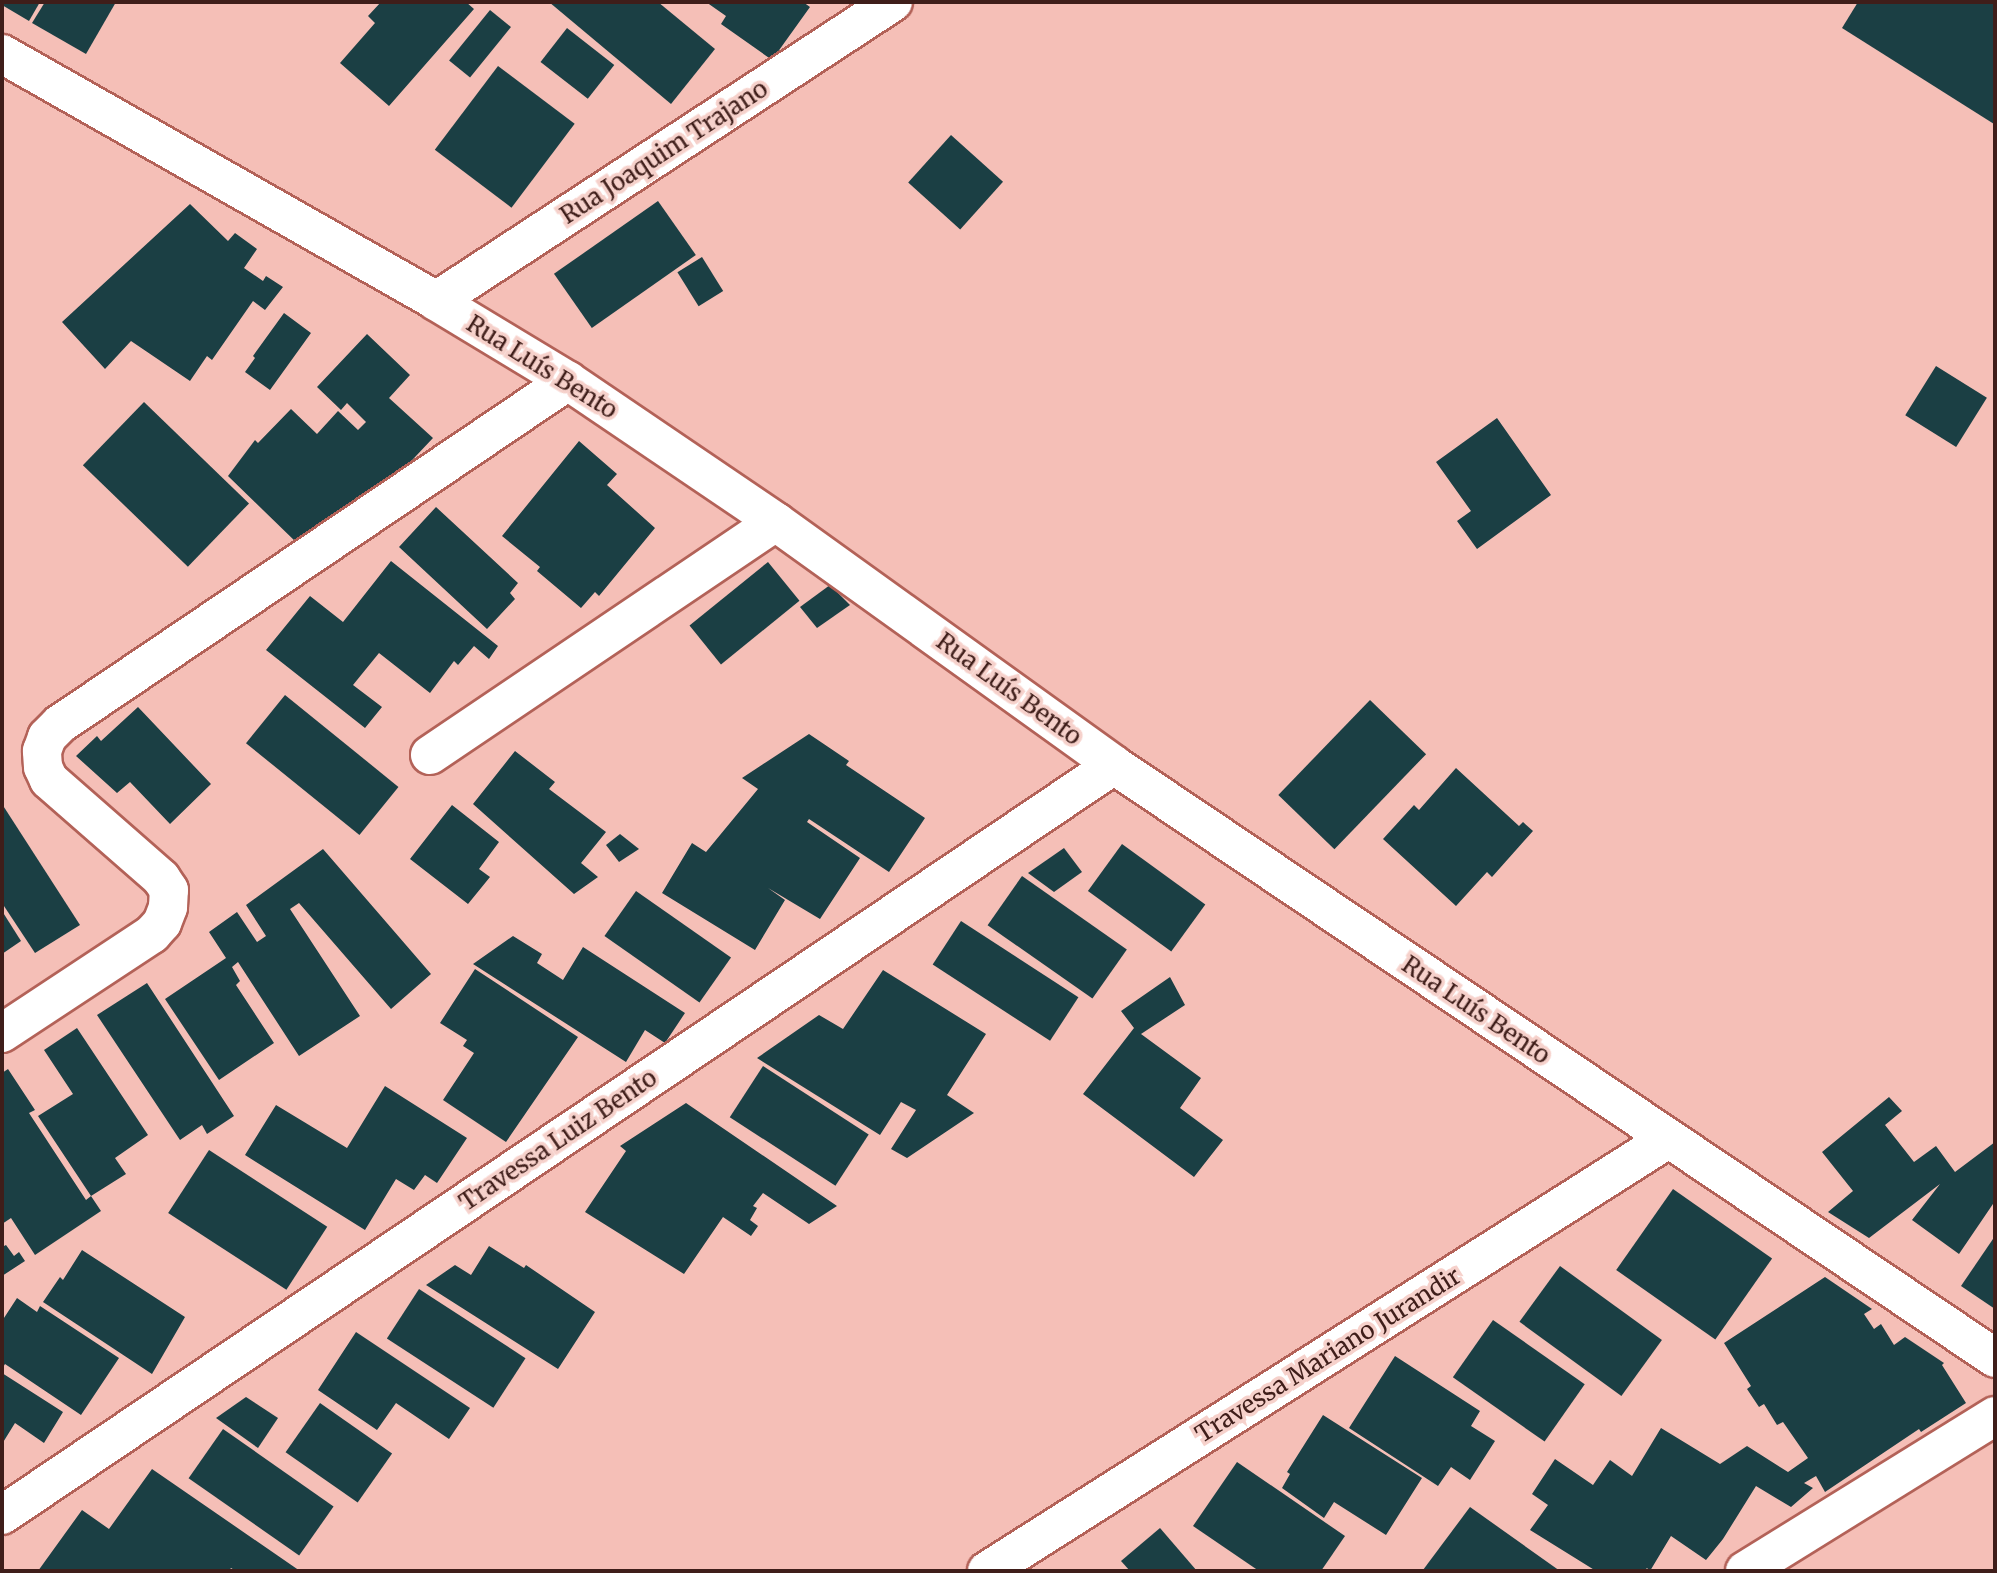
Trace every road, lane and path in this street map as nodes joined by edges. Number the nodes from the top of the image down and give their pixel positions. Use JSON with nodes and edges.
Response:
{"nodes":[{"id":1,"x":892,"y":2,"type":"edge"},
{"id":2,"x":2,"y":54,"type":"edge"},
{"id":3,"x":436,"y":302,"type":"junction"},
{"id":4,"x":568,"y":380,"type":"junction"},
{"id":5,"x":776,"y":522,"type":"junction"},
{"id":6,"x":430,"y":755,"type":"dead end"},
{"id":7,"x":1114,"y":765,"type":"junction"},
{"id":8,"x":2,"y":1033,"type":"edge"},
{"id":9,"x":1668,"y":1139,"type":"junction"},
{"id":10,"x":1995,"y":1358,"type":"edge"},
{"id":11,"x":1995,"y":1416,"type":"edge"},
{"id":12,"x":2,"y":1515,"type":"edge"},
{"id":13,"x":987,"y":1571,"type":"edge"},
{"id":14,"x":1745,"y":1571,"type":"edge"}],
"edges":[{"from":1,"to":3,"type":"street","name":"Rua Joaquim Trajano"},
{"from":2,"to":3,"type":"street","name":"Rua Luís Bento"},
{"from":3,"to":4,"type":"street","name":"Rua Luís Bento"},
{"from":4,"to":5,"type":"street","name":"Rua Luís Bento"},
{"from":4,"to":8,"type":"street"},
{"from":5,"to":6,"type":"street"},
{"from":5,"to":7,"type":"street","name":"Rua Luís Bento"},
{"from":7,"to":9,"type":"street","name":"Rua Luís Bento"},
{"from":7,"to":12,"type":"street","name":"Travessa Luiz Bento"},
{"from":9,"to":10,"type":"street","name":"Rua Luís Bento"},
{"from":9,"to":13,"type":"street","name":"Travessa Mariano Jurandir"},
{"from":11,"to":14,"type":"street"}]}
